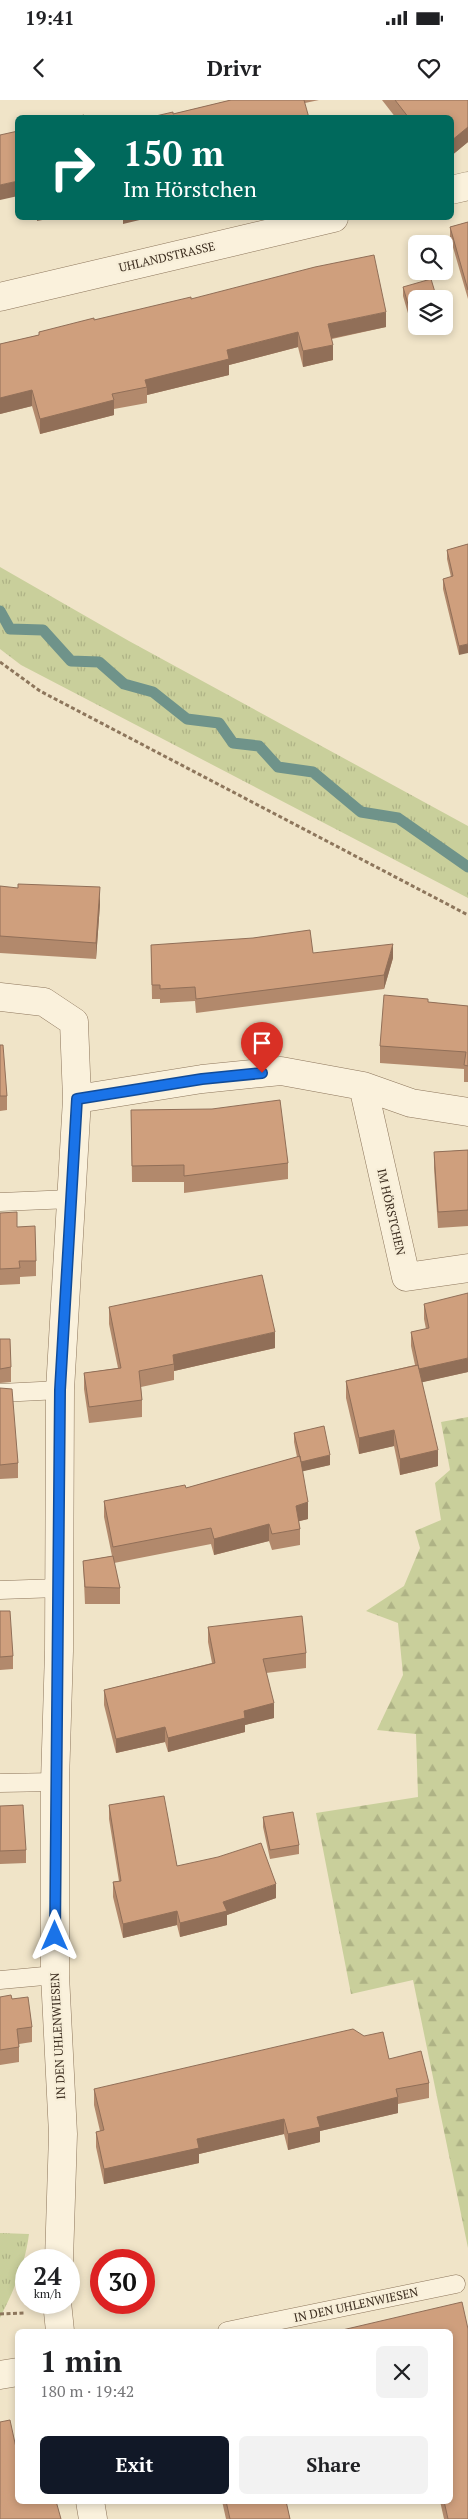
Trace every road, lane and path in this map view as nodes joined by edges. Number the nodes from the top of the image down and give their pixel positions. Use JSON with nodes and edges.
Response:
{"nodes":[{"id":1,"x":468,"y":186,"type":"edge"},
{"id":2,"x":454,"y":189,"type":"edge"},
{"id":3,"x":326,"y":220,"type":"edge"},
{"id":4,"x":0,"y":297,"type":"edge"},
{"id":5,"x":0,"y":662,"type":"edge"},
{"id":6,"x":468,"y":915,"type":"edge"},
{"id":7,"x":0,"y":997,"type":"edge"},
{"id":8,"x":363,"y":1086,"type":"junction"},
{"id":9,"x":77,"y":1099,"type":"junction"},
{"id":10,"x":468,"y":1112,"type":"edge"},
{"id":11,"x":71,"y":1199,"type":"junction"},
{"id":12,"x":0,"y":1202,"type":"edge"},
{"id":13,"x":468,"y":1268,"type":"edge"},
{"id":14,"x":60,"y":1390,"type":"junction"},
{"id":15,"x":0,"y":1393,"type":"edge"},
{"id":16,"x":59,"y":1588,"type":"junction"},
{"id":17,"x":0,"y":1590,"type":"edge"},
{"id":18,"x":55,"y":1782,"type":"junction"},
{"id":19,"x":0,"y":1783,"type":"edge"},
{"id":20,"x":55,"y":1975,"type":"junction"},
{"id":21,"x":0,"y":1980,"type":"edge"},
{"id":22,"x":58,"y":2249,"type":"edge"},
{"id":23,"x":456,"y":2284,"type":"dead end"},
{"id":24,"x":58,"y":2314,"type":"edge"},
{"id":25,"x":60,"y":2329,"type":"edge"},
{"id":26,"x":237,"y":2329,"type":"edge"},
{"id":27,"x":15,"y":2372,"type":"edge"},
{"id":28,"x":0,"y":2375,"type":"edge"},
{"id":29,"x":90,"y":2504,"type":"edge"},
{"id":30,"x":93,"y":2519,"type":"edge"}],
"edges":[{"from":1,"to":2,"type":"street"},
{"from":3,"to":4,"type":"street","name":"UHLANDSTRASSE"},
{"from":5,"to":6,"type":"path"},
{"from":7,"to":9,"type":"street","name":"IN DEN UHLENWIESEN"},
{"from":8,"to":9,"type":"street"},
{"from":8,"to":10,"type":"street"},
{"from":8,"to":13,"type":"street","name":"IM HÖRSTCHEN"},
{"from":9,"to":11,"type":"street","name":"IN DEN UHLENWIESEN"},
{"from":11,"to":12,"type":"lane"},
{"from":11,"to":14,"type":"street","name":"IN DEN UHLENWIESEN"},
{"from":14,"to":15,"type":"lane"},
{"from":14,"to":16,"type":"street","name":"IN DEN UHLENWIESEN"},
{"from":16,"to":17,"type":"lane"},
{"from":16,"to":18,"type":"street","name":"IN DEN UHLENWIESEN"},
{"from":18,"to":19,"type":"lane"},
{"from":18,"to":20,"type":"street","name":"IN DEN UHLENWIESEN"},
{"from":20,"to":21,"type":"lane"},
{"from":20,"to":22,"type":"street","name":"IN DEN UHLENWIESEN"},
{"from":23,"to":26,"type":"lane","name":"IN DEN UHLENWIESEN"},
{"from":24,"to":25,"type":"street"},
{"from":27,"to":28,"type":"street"},
{"from":29,"to":30,"type":"street"}]}
